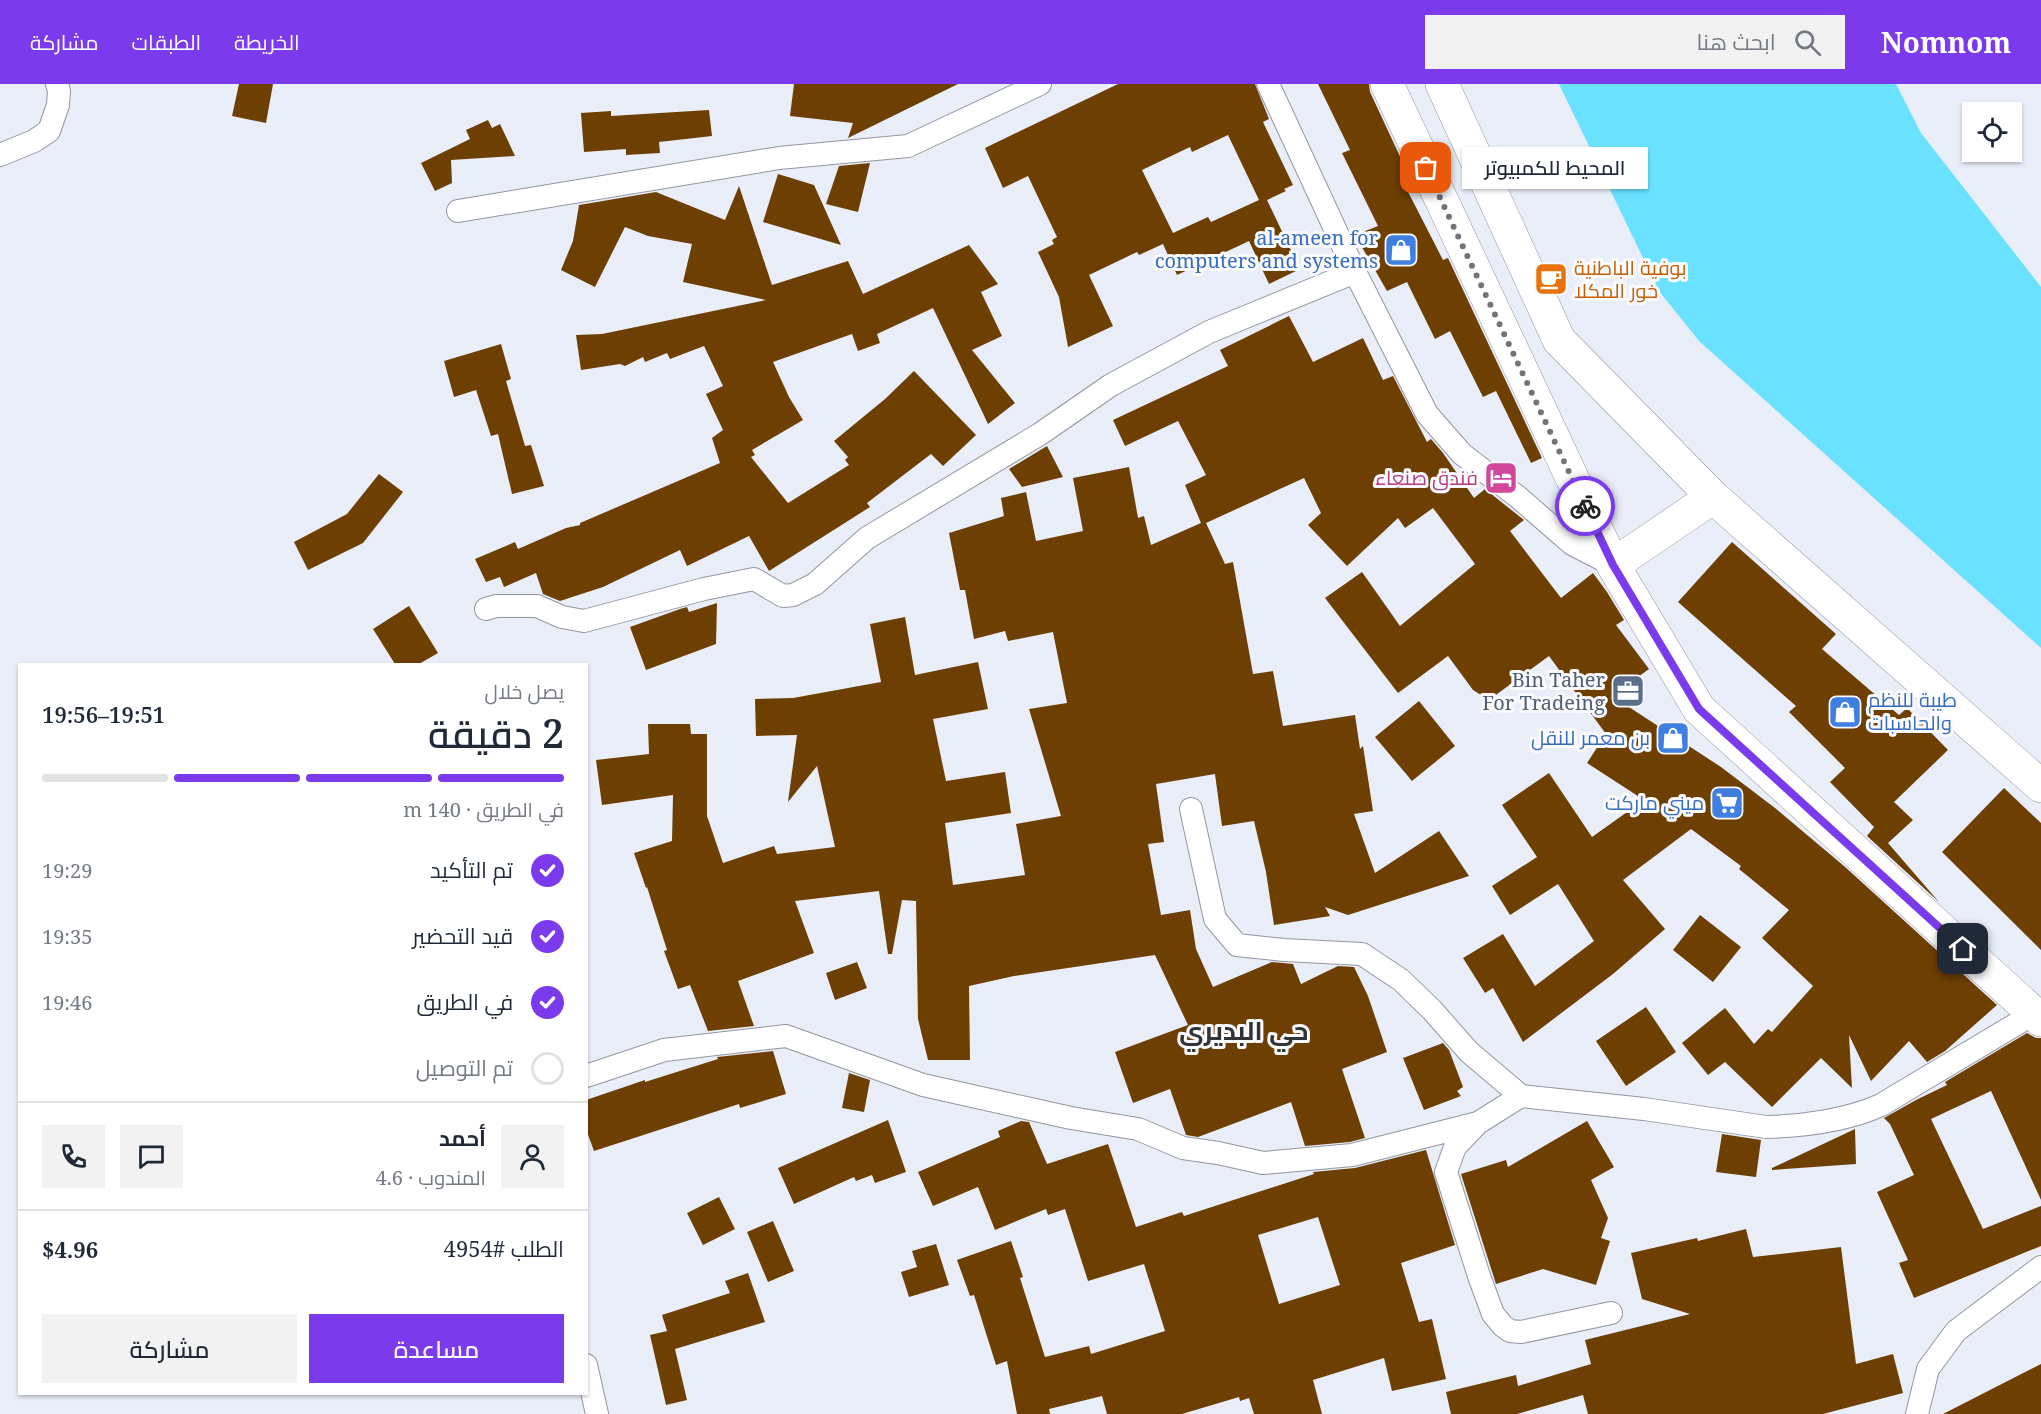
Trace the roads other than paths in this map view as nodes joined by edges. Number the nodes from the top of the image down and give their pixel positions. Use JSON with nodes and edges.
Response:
{"nodes":[{"id":1,"x":57,"y":84,"type":"edge"},
{"id":2,"x":1040,"y":84,"type":"edge"},
{"id":3,"x":1269,"y":84,"type":"edge"},
{"id":4,"x":1387,"y":84,"type":"edge"},
{"id":5,"x":1442,"y":84,"type":"edge"},
{"id":6,"x":0,"y":155,"type":"edge"},
{"id":7,"x":458,"y":211,"type":"dead end"},
{"id":8,"x":1355,"y":272,"type":"junction"},
{"id":9,"x":1713,"y":497,"type":"junction"},
{"id":10,"x":1613,"y":565,"type":"junction"},
{"id":11,"x":486,"y":609,"type":"dead end"},
{"id":12,"x":2041,"y":786,"type":"edge"},
{"id":13,"x":1191,"y":809,"type":"dead end"},
{"id":14,"x":2037,"y":1017,"type":"edge"},
{"id":15,"x":588,"y":1075,"type":"edge"},
{"id":16,"x":1521,"y":1096,"type":"junction"},
{"id":17,"x":1478,"y":1123,"type":"junction"},
{"id":18,"x":2041,"y":1268,"type":"edge"},
{"id":19,"x":1611,"y":1313,"type":"dead end"},
{"id":20,"x":588,"y":1374,"type":"edge"},
{"id":21,"x":597,"y":1414,"type":"edge"},
{"id":22,"x":1917,"y":1414,"type":"edge"}],
"edges":[{"from":1,"to":6,"type":"street"},
{"from":2,"to":7,"type":"street"},
{"from":3,"to":8,"type":"street"},
{"from":4,"to":10,"type":"highway"},
{"from":5,"to":9,"type":"highway"},
{"from":8,"to":10,"type":"street"},
{"from":8,"to":11,"type":"street"},
{"from":9,"to":10,"type":"highway"},
{"from":9,"to":12,"type":"highway"},
{"from":10,"to":14,"type":"highway"},
{"from":13,"to":16,"type":"street"},
{"from":14,"to":16,"type":"street"},
{"from":15,"to":17,"type":"street"},
{"from":16,"to":17,"type":"street"},
{"from":17,"to":19,"type":"street"},
{"from":18,"to":22,"type":"street"},
{"from":20,"to":21,"type":"street"}]}
